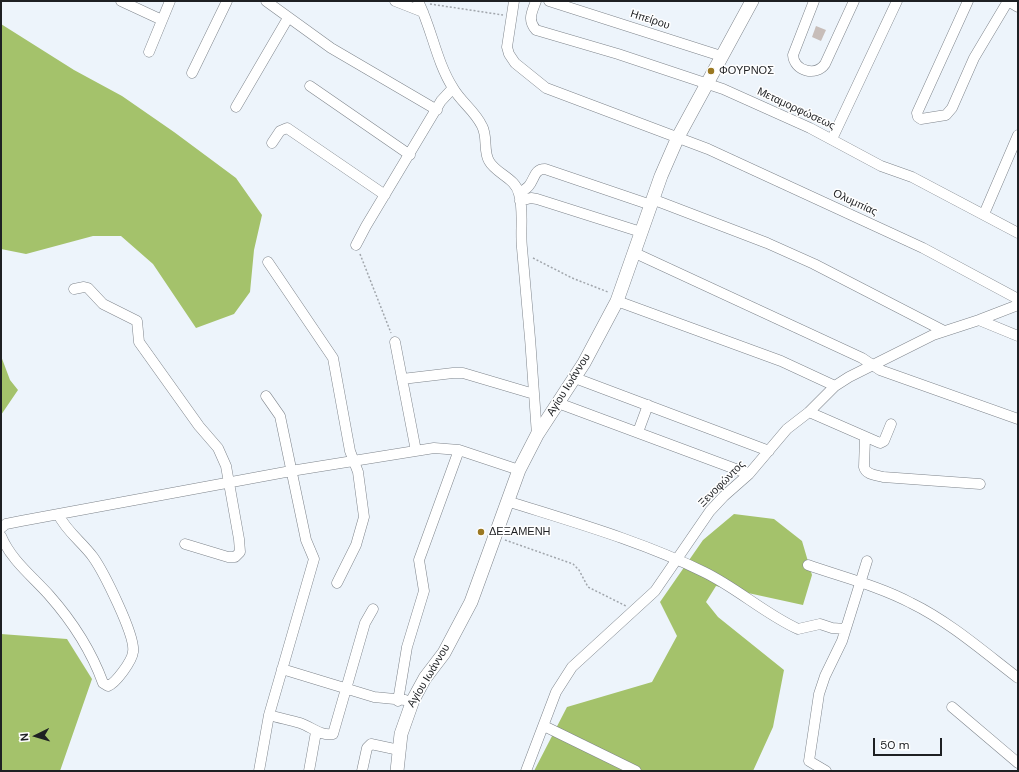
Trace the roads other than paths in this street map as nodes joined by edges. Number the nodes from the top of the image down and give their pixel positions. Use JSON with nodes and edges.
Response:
{"nodes":[{"id":1,"x":121,"y":1,"type":"edge"},
{"id":2,"x":170,"y":1,"type":"edge"},
{"id":3,"x":227,"y":1,"type":"edge"},
{"id":4,"x":266,"y":1,"type":"edge"},
{"id":5,"x":395,"y":1,"type":"edge"},
{"id":6,"x":514,"y":1,"type":"edge"},
{"id":7,"x":536,"y":1,"type":"edge"},
{"id":8,"x":549,"y":1,"type":"edge"},
{"id":9,"x":752,"y":1,"type":"edge"},
{"id":10,"x":814,"y":1,"type":"edge"},
{"id":11,"x":854,"y":1,"type":"edge"},
{"id":12,"x":897,"y":1,"type":"edge"},
{"id":13,"x":968,"y":1,"type":"edge"},
{"id":14,"x":1008,"y":1,"type":"edge"},
{"id":15,"x":420,"y":6,"type":"edge"},
{"id":16,"x":1018,"y":7,"type":"edge"},
{"id":17,"x":288,"y":18,"type":"junction"},
{"id":18,"x":162,"y":20,"type":"junction"},
{"id":19,"x":149,"y":52,"type":"dead end"},
{"id":20,"x":721,"y":56,"type":"junction"},
{"id":21,"x":192,"y":72,"type":"dead end"},
{"id":22,"x":706,"y":83,"type":"junction"},
{"id":23,"x":310,"y":86,"type":"dead end"},
{"id":24,"x":453,"y":88,"type":"junction"},
{"id":25,"x":236,"y":107,"type":"dead end"},
{"id":26,"x":437,"y":110,"type":"junction"},
{"id":27,"x":1018,"y":135,"type":"edge"},
{"id":28,"x":678,"y":137,"type":"junction"},
{"id":29,"x":832,"y":139,"type":"junction"},
{"id":30,"x":272,"y":143,"type":"dead end"},
{"id":31,"x":410,"y":155,"type":"junction"},
{"id":32,"x":385,"y":195,"type":"junction"},
{"id":33,"x":520,"y":197,"type":"junction"},
{"id":34,"x":652,"y":202,"type":"junction"},
{"id":35,"x":984,"y":214,"type":"junction"},
{"id":36,"x":641,"y":232,"type":"junction"},
{"id":37,"x":1018,"y":233,"type":"edge"},
{"id":38,"x":356,"y":245,"type":"road end"},
{"id":39,"x":635,"y":253,"type":"junction"},
{"id":40,"x":268,"y":262,"type":"dead end"},
{"id":41,"x":74,"y":289,"type":"dead end"},
{"id":42,"x":618,"y":299,"type":"junction"},
{"id":43,"x":1018,"y":299,"type":"edge"},
{"id":44,"x":1018,"y":305,"type":"edge"},
{"id":45,"x":980,"y":320,"type":"junction"},
{"id":46,"x":944,"y":331,"type":"junction"},
{"id":47,"x":1018,"y":336,"type":"edge"},
{"id":48,"x":395,"y":342,"type":"road end"},
{"id":49,"x":872,"y":365,"type":"junction"},
{"id":50,"x":575,"y":378,"type":"junction"},
{"id":51,"x":402,"y":379,"type":"junction"},
{"id":52,"x":835,"y":386,"type":"junction"},
{"id":53,"x":534,"y":394,"type":"junction"},
{"id":54,"x":266,"y":396,"type":"dead end"},
{"id":55,"x":558,"y":403,"type":"junction"},
{"id":56,"x":648,"y":405,"type":"junction"},
{"id":57,"x":809,"y":412,"type":"junction"},
{"id":58,"x":1018,"y":419,"type":"edge"},
{"id":59,"x":890,"y":424,"type":"dead end"},
{"id":60,"x":638,"y":432,"type":"junction"},
{"id":61,"x":537,"y":435,"type":"junction"},
{"id":62,"x":865,"y":438,"type":"junction"},
{"id":63,"x":459,"y":450,"type":"junction"},
{"id":64,"x":416,"y":451,"type":"junction"},
{"id":65,"x":769,"y":451,"type":"junction"},
{"id":66,"x":354,"y":461,"type":"junction"},
{"id":67,"x":519,"y":470,"type":"junction"},
{"id":68,"x":291,"y":471,"type":"junction"},
{"id":69,"x":749,"y":474,"type":"junction"},
{"id":70,"x":229,"y":483,"type":"junction"},
{"id":71,"x":980,"y":484,"type":"dead end"},
{"id":72,"x":507,"y":500,"type":"junction"},
{"id":73,"x":58,"y":514,"type":"junction"},
{"id":74,"x":1,"y":528,"type":"edge"},
{"id":75,"x":1,"y":536,"type":"edge"},
{"id":76,"x":185,"y":544,"type":"dead end"},
{"id":77,"x":678,"y":559,"type":"junction"},
{"id":78,"x":867,"y":561,"type":"dead end"},
{"id":79,"x":808,"y":564,"type":"dead end"},
{"id":80,"x":337,"y":583,"type":"dead end"},
{"id":81,"x":859,"y":583,"type":"junction"},
{"id":82,"x":373,"y":609,"type":"dead end"},
{"id":83,"x":845,"y":629,"type":"junction"},
{"id":84,"x":282,"y":669,"type":"junction"},
{"id":85,"x":1018,"y":678,"type":"edge"},
{"id":86,"x":347,"y":689,"type":"junction"},
{"id":87,"x":412,"y":700,"type":"junction"},
{"id":88,"x":398,"y":701,"type":"junction"},
{"id":89,"x":952,"y":707,"type":"dead end"},
{"id":90,"x":269,"y":715,"type":"junction"},
{"id":91,"x":544,"y":726,"type":"junction"},
{"id":92,"x":316,"y":732,"type":"junction"},
{"id":93,"x":399,"y":750,"type":"junction"},
{"id":94,"x":1018,"y":763,"type":"edge"},
{"id":95,"x":259,"y":771,"type":"edge"},
{"id":96,"x":309,"y":771,"type":"edge"},
{"id":97,"x":362,"y":771,"type":"edge"},
{"id":98,"x":397,"y":771,"type":"edge"},
{"id":99,"x":526,"y":771,"type":"edge"},
{"id":100,"x":636,"y":771,"type":"edge"},
{"id":101,"x":826,"y":771,"type":"edge"}],
"edges":[{"from":1,"to":18,"type":"street"},
{"from":2,"to":18,"type":"street"},
{"from":3,"to":21,"type":"street"},
{"from":4,"to":17,"type":"street"},
{"from":5,"to":15,"type":"street"},
{"from":6,"to":28,"type":"street","name":"Ολυμπίας"},
{"from":7,"to":22,"type":"street","name":"Μεταμορφώσεως"},
{"from":8,"to":20,"type":"street","name":"Ηπείρου"},
{"from":9,"to":20,"type":"street","name":"Αγίου Ιωάννου"},
{"from":10,"to":11,"type":"street"},
{"from":12,"to":29,"type":"street"},
{"from":13,"to":14,"type":"street"},
{"from":14,"to":16,"type":"street"},
{"from":15,"to":24,"type":"street"},
{"from":17,"to":25,"type":"street"},
{"from":17,"to":26,"type":"street"},
{"from":18,"to":19,"type":"street"},
{"from":20,"to":22,"type":"street","name":"Αγίου Ιωάννου"},
{"from":22,"to":28,"type":"street","name":"Αγίου Ιωάννου"},
{"from":22,"to":29,"type":"street","name":"Μεταμορφώσεως"},
{"from":23,"to":31,"type":"street"},
{"from":24,"to":26,"type":"street"},
{"from":24,"to":33,"type":"street"},
{"from":26,"to":31,"type":"street"},
{"from":27,"to":35,"type":"street"},
{"from":28,"to":34,"type":"street","name":"Αγίου Ιωάννου"},
{"from":28,"to":43,"type":"street","name":"Ολυμπίας"},
{"from":29,"to":35,"type":"street","name":"Μεταμορφώσεως"},
{"from":30,"to":32,"type":"street"},
{"from":31,"to":32,"type":"street"},
{"from":32,"to":38,"type":"street"},
{"from":33,"to":34,"type":"street"},
{"from":33,"to":36,"type":"street"},
{"from":33,"to":53,"type":"street"},
{"from":34,"to":36,"type":"street","name":"Αγίου Ιωάννου"},
{"from":34,"to":46,"type":"street"},
{"from":35,"to":37,"type":"street","name":"Μεταμορφώσεως"},
{"from":36,"to":39,"type":"street","name":"Αγίου Ιωάννου"},
{"from":39,"to":42,"type":"street","name":"Αγίου Ιωάννου"},
{"from":39,"to":49,"type":"street"},
{"from":40,"to":66,"type":"street"},
{"from":41,"to":70,"type":"street"},
{"from":42,"to":50,"type":"street","name":"Αγίου Ιωάννου"},
{"from":42,"to":52,"type":"street"},
{"from":44,"to":45,"type":"street","name":"Ξενοφώντος"},
{"from":45,"to":46,"type":"street","name":"Ξενοφώντος"},
{"from":45,"to":47,"type":"street"},
{"from":46,"to":49,"type":"street","name":"Ξενοφώντος"},
{"from":48,"to":51,"type":"street"},
{"from":49,"to":52,"type":"street","name":"Ξενοφώντος"},
{"from":49,"to":58,"type":"street"},
{"from":50,"to":55,"type":"street","name":"Αγίου Ιωάννου"},
{"from":50,"to":56,"type":"street"},
{"from":51,"to":53,"type":"street"},
{"from":51,"to":64,"type":"street"},
{"from":52,"to":57,"type":"street","name":"Ξενοφώντος"},
{"from":53,"to":61,"type":"street"},
{"from":54,"to":68,"type":"street"},
{"from":55,"to":60,"type":"street"},
{"from":55,"to":61,"type":"street","name":"Αγίου Ιωάννου"},
{"from":56,"to":60,"type":"street"},
{"from":56,"to":65,"type":"street"},
{"from":57,"to":62,"type":"street"},
{"from":57,"to":65,"type":"street","name":"Ξενοφώντος"},
{"from":59,"to":62,"type":"street"},
{"from":60,"to":69,"type":"street"},
{"from":61,"to":67,"type":"street","name":"Αγίου Ιωάννου"},
{"from":62,"to":71,"type":"street"},
{"from":63,"to":64,"type":"street"},
{"from":63,"to":67,"type":"street"},
{"from":63,"to":88,"type":"street"},
{"from":64,"to":66,"type":"street"},
{"from":65,"to":69,"type":"street","name":"Ξενοφώντος"},
{"from":66,"to":68,"type":"street"},
{"from":66,"to":80,"type":"street"},
{"from":67,"to":72,"type":"street","name":"Αγίου Ιωάννου"},
{"from":68,"to":70,"type":"street"},
{"from":68,"to":84,"type":"street"},
{"from":69,"to":77,"type":"street","name":"Ξενοφώντος"},
{"from":70,"to":73,"type":"street"},
{"from":70,"to":76,"type":"street"},
{"from":72,"to":77,"type":"street"},
{"from":72,"to":87,"type":"street","name":"Αγίου Ιωάννου"},
{"from":73,"to":74,"type":"street"},
{"from":73,"to":75,"type":"street"},
{"from":77,"to":83,"type":"street"},
{"from":77,"to":91,"type":"street","name":"Ξενοφώντος"},
{"from":78,"to":81,"type":"street"},
{"from":79,"to":81,"type":"street"},
{"from":81,"to":83,"type":"street"},
{"from":81,"to":85,"type":"street"},
{"from":82,"to":86,"type":"street"},
{"from":83,"to":101,"type":"street"},
{"from":84,"to":86,"type":"street"},
{"from":84,"to":90,"type":"street"},
{"from":86,"to":88,"type":"street"},
{"from":86,"to":92,"type":"street"},
{"from":87,"to":88,"type":"street"},
{"from":87,"to":93,"type":"street","name":"Αγίου Ιωάννου"},
{"from":89,"to":94,"type":"street"},
{"from":90,"to":92,"type":"street"},
{"from":90,"to":95,"type":"street"},
{"from":91,"to":99,"type":"street","name":"Ξενοφώντος"},
{"from":91,"to":100,"type":"street"},
{"from":92,"to":96,"type":"street"},
{"from":93,"to":97,"type":"street"},
{"from":93,"to":98,"type":"street","name":"Αγίου Ιωάννου"}]}
